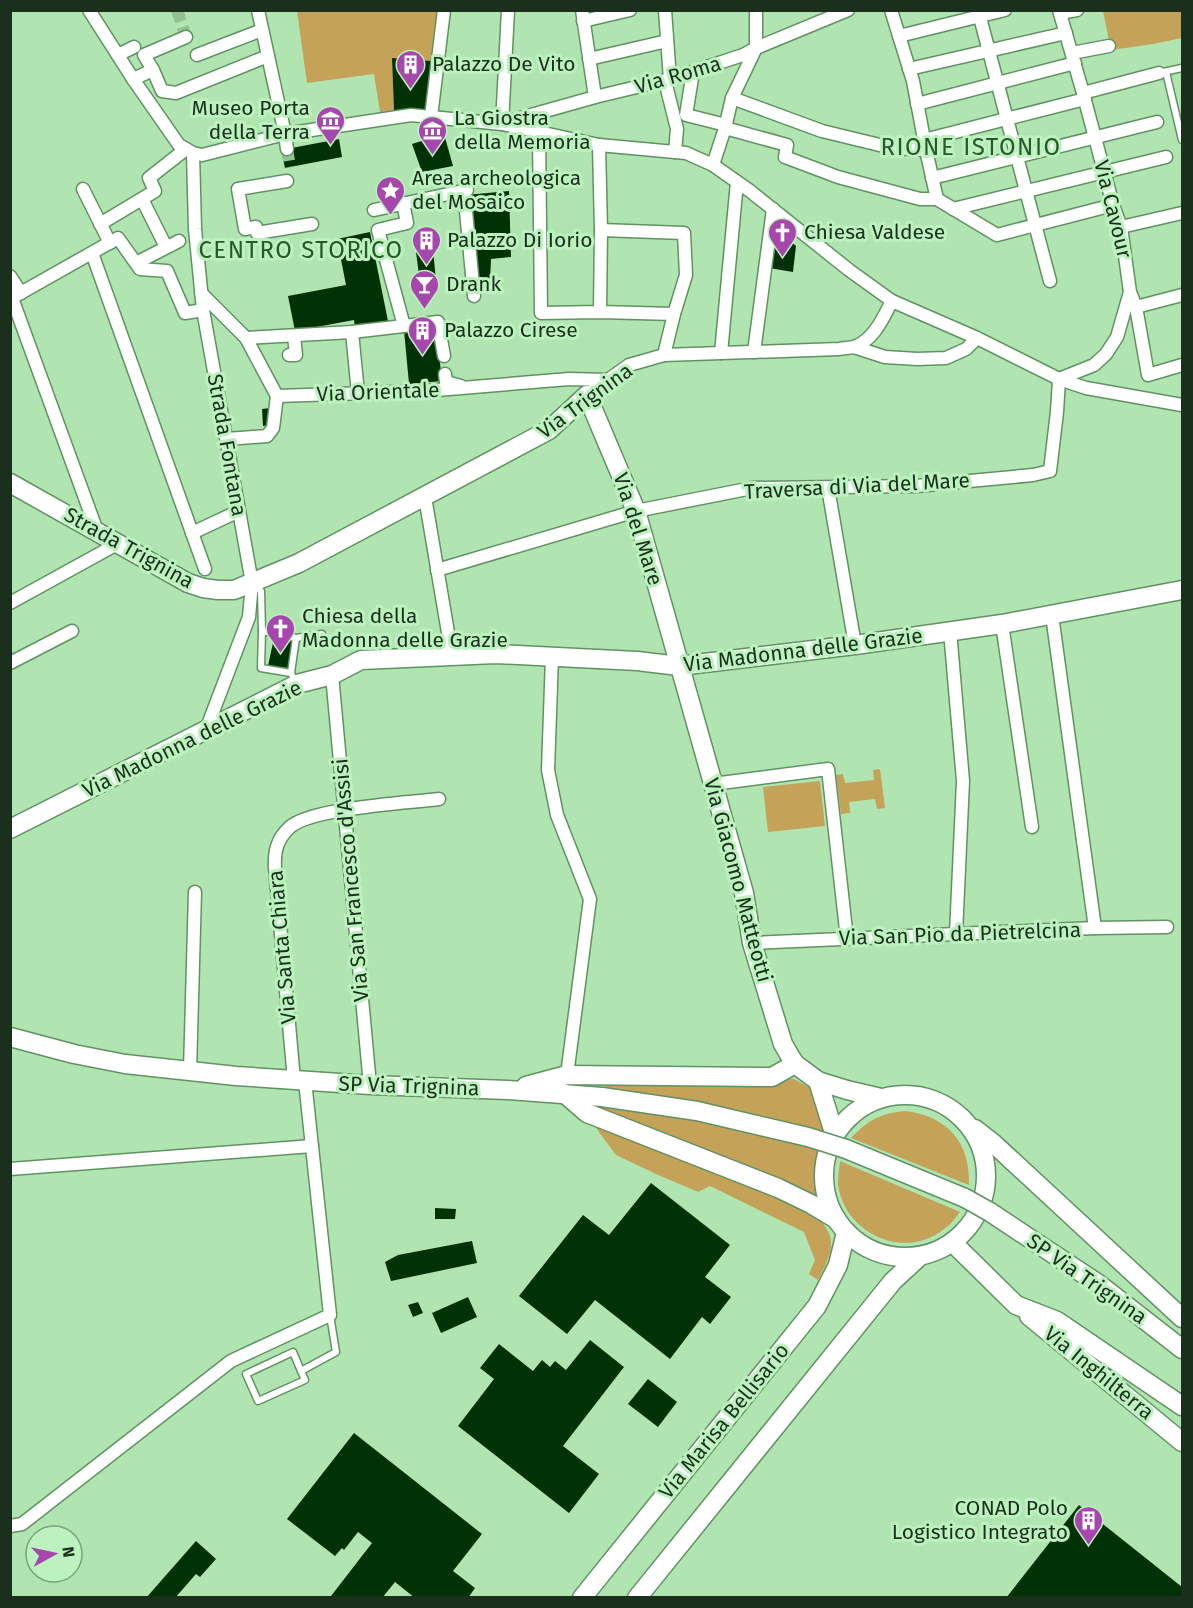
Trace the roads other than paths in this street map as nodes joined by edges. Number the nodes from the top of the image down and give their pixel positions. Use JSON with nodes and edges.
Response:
{"nodes":[{"id":1,"x":258,"y":10,"type":"edge"},
{"id":2,"x":444,"y":10,"type":"edge"},
{"id":3,"x":508,"y":10,"type":"edge"},
{"id":4,"x":630,"y":10,"type":"edge"},
{"id":5,"x":665,"y":10,"type":"edge"},
{"id":6,"x":756,"y":10,"type":"edge"},
{"id":7,"x":848,"y":10,"type":"edge"},
{"id":8,"x":891,"y":10,"type":"edge"},
{"id":9,"x":1005,"y":10,"type":"edge"},
{"id":10,"x":1077,"y":10,"type":"edge"},
{"id":11,"x":93,"y":12,"type":"edge"},
{"id":12,"x":1060,"y":12,"type":"edge"},
{"id":13,"x":979,"y":14,"type":"edge"},
{"id":14,"x":582,"y":16,"type":"edge"},
{"id":15,"x":262,"y":30,"type":"junction"},
{"id":16,"x":1066,"y":33,"type":"junction"},
{"id":17,"x":899,"y":36,"type":"junction"},
{"id":18,"x":186,"y":37,"type":"dead end"},
{"id":19,"x":667,"y":41,"type":"junction"},
{"id":20,"x":1109,"y":45,"type":"dead end"},
{"id":21,"x":134,"y":47,"type":"dead end"},
{"id":22,"x":756,"y":48,"type":"junction"},
{"id":23,"x":989,"y":51,"type":"junction"},
{"id":24,"x":118,"y":55,"type":"junction"},
{"id":25,"x":197,"y":55,"type":"dead end"},
{"id":26,"x":268,"y":56,"type":"junction"},
{"id":27,"x":589,"y":58,"type":"junction"},
{"id":28,"x":1073,"y":58,"type":"junction"},
{"id":29,"x":1182,"y":68,"type":"edge"},
{"id":30,"x":909,"y":69,"type":"junction"},
{"id":31,"x":153,"y":70,"type":"junction"},
{"id":32,"x":693,"y":72,"type":"junction"},
{"id":33,"x":1162,"y":72,"type":"junction"},
{"id":34,"x":133,"y":79,"type":"junction"},
{"id":35,"x":668,"y":80,"type":"junction"},
{"id":36,"x":998,"y":84,"type":"junction"},
{"id":37,"x":1084,"y":96,"type":"junction"},
{"id":38,"x":595,"y":97,"type":"junction"},
{"id":39,"x":732,"y":98,"type":"junction"},
{"id":40,"x":917,"y":104,"type":"junction"},
{"id":41,"x":681,"y":116,"type":"junction"},
{"id":42,"x":431,"y":117,"type":"junction"},
{"id":43,"x":1007,"y":119,"type":"junction"},
{"id":44,"x":1157,"y":122,"type":"dead end"},
{"id":45,"x":502,"y":124,"type":"junction"},
{"id":46,"x":725,"y":127,"type":"junction"},
{"id":47,"x":539,"y":132,"type":"junction"},
{"id":48,"x":285,"y":134,"type":"junction"},
{"id":49,"x":1095,"y":138,"type":"junction"},
{"id":50,"x":1182,"y":140,"type":"edge"},
{"id":51,"x":599,"y":145,"type":"junction"},
{"id":52,"x":925,"y":145,"type":"junction"},
{"id":53,"x":288,"y":149,"type":"tunnel mouth"},
{"id":54,"x":190,"y":151,"type":"junction"},
{"id":55,"x":675,"y":152,"type":"junction"},
{"id":56,"x":1017,"y":157,"type":"junction"},
{"id":57,"x":1166,"y":157,"type":"dead end"},
{"id":58,"x":713,"y":165,"type":"junction"},
{"id":59,"x":1104,"y":173,"type":"junction"},
{"id":60,"x":932,"y":178,"type":"junction"},
{"id":61,"x":287,"y":180,"type":"dead end"},
{"id":62,"x":737,"y":182,"type":"junction"},
{"id":63,"x":83,"y":189,"type":"dead end"},
{"id":64,"x":1026,"y":191,"type":"junction"},
{"id":65,"x":142,"y":199,"type":"junction"},
{"id":66,"x":937,"y":199,"type":"junction"},
{"id":67,"x":403,"y":204,"type":"junction"},
{"id":68,"x":1113,"y":205,"type":"junction"},
{"id":69,"x":773,"y":209,"type":"junction"},
{"id":70,"x":953,"y":209,"type":"junction"},
{"id":71,"x":374,"y":210,"type":"dead end"},
{"id":72,"x":1182,"y":213,"type":"edge"},
{"id":73,"x":100,"y":224,"type":"junction"},
{"id":74,"x":312,"y":224,"type":"dead end"},
{"id":75,"x":1035,"y":225,"type":"junction"},
{"id":76,"x":1120,"y":227,"type":"junction"},
{"id":77,"x":601,"y":230,"type":"junction"},
{"id":78,"x":179,"y":241,"type":"dead end"},
{"id":79,"x":110,"y":243,"type":"junction"},
{"id":80,"x":166,"y":248,"type":"junction"},
{"id":81,"x":92,"y":253,"type":"junction"},
{"id":82,"x":136,"y":263,"type":"junction"},
{"id":83,"x":10,"y":276,"type":"edge"},
{"id":84,"x":1050,"y":280,"type":"dead end"},
{"id":85,"x":1130,"y":292,"type":"junction"},
{"id":86,"x":201,"y":293,"type":"junction"},
{"id":87,"x":1182,"y":295,"type":"edge"},
{"id":88,"x":474,"y":296,"type":"dead end"},
{"id":89,"x":14,"y":297,"type":"edge"},
{"id":90,"x":892,"y":301,"type":"junction"},
{"id":91,"x":1136,"y":307,"type":"junction"},
{"id":92,"x":203,"y":310,"type":"junction"},
{"id":93,"x":600,"y":312,"type":"junction"},
{"id":94,"x":674,"y":314,"type":"junction"},
{"id":95,"x":404,"y":326,"type":"junction"},
{"id":96,"x":352,"y":332,"type":"junction"},
{"id":97,"x":294,"y":336,"type":"junction"},
{"id":98,"x":246,"y":338,"type":"junction"},
{"id":99,"x":977,"y":338,"type":"junction"},
{"id":100,"x":854,"y":347,"type":"junction"},
{"id":101,"x":754,"y":352,"type":"junction"},
{"id":102,"x":721,"y":353,"type":"junction"},
{"id":103,"x":289,"y":355,"type":"dead end"},
{"id":104,"x":664,"y":355,"type":"junction"},
{"id":105,"x":444,"y":356,"type":"dead end"},
{"id":106,"x":1182,"y":365,"type":"edge"},
{"id":107,"x":445,"y":374,"type":"dead end"},
{"id":108,"x":1059,"y":379,"type":"junction"},
{"id":109,"x":608,"y":380,"type":"junction"},
{"id":110,"x":466,"y":387,"type":"junction"},
{"id":111,"x":358,"y":393,"type":"junction"},
{"id":112,"x":587,"y":395,"type":"junction"},
{"id":113,"x":277,"y":396,"type":"junction"},
{"id":114,"x":1182,"y":405,"type":"edge"},
{"id":115,"x":227,"y":439,"type":"junction"},
{"id":116,"x":10,"y":483,"type":"edge"},
{"id":117,"x":828,"y":488,"type":"junction"},
{"id":118,"x":425,"y":497,"type":"junction"},
{"id":119,"x":239,"y":511,"type":"junction"},
{"id":120,"x":636,"y":511,"type":"junction"},
{"id":121,"x":97,"y":531,"type":"junction"},
{"id":122,"x":192,"y":533,"type":"junction"},
{"id":123,"x":119,"y":543,"type":"junction"},
{"id":124,"x":205,"y":569,"type":"dead end"},
{"id":125,"x":437,"y":570,"type":"junction"},
{"id":126,"x":252,"y":583,"type":"junction"},
{"id":127,"x":1182,"y":590,"type":"edge"},
{"id":128,"x":10,"y":603,"type":"edge"},
{"id":129,"x":1052,"y":615,"type":"junction"},
{"id":130,"x":1002,"y":624,"type":"junction"},
{"id":131,"x":72,"y":631,"type":"dead end"},
{"id":132,"x":262,"y":631,"type":"junction"},
{"id":133,"x":950,"y":631,"type":"junction"},
{"id":134,"x":322,"y":634,"type":"dead end"},
{"id":135,"x":296,"y":638,"type":"junction"},
{"id":136,"x":855,"y":645,"type":"junction"},
{"id":137,"x":452,"y":656,"type":"junction"},
{"id":138,"x":552,"y":657,"type":"junction"},
{"id":139,"x":10,"y":663,"type":"edge"},
{"id":140,"x":679,"y":666,"type":"junction"},
{"id":141,"x":332,"y":675,"type":"junction"},
{"id":142,"x":294,"y":678,"type":"junction"},
{"id":143,"x":206,"y":730,"type":"junction"},
{"id":144,"x":713,"y":784,"type":"junction"},
{"id":145,"x":439,"y":799,"type":"dead end"},
{"id":146,"x":345,"y":810,"type":"junction"},
{"id":147,"x":1032,"y":827,"type":"dead end"},
{"id":148,"x":10,"y":829,"type":"edge"},
{"id":149,"x":195,"y":892,"type":"dead end"},
{"id":150,"x":1167,"y":927,"type":"dead end"},
{"id":151,"x":1095,"y":928,"type":"junction"},
{"id":152,"x":956,"y":934,"type":"junction"},
{"id":153,"x":847,"y":939,"type":"junction"},
{"id":154,"x":752,"y":943,"type":"junction"},
{"id":155,"x":10,"y":1037,"type":"edge"},
{"id":156,"x":795,"y":1064,"type":"junction"},
{"id":157,"x":190,"y":1071,"type":"junction"},
{"id":158,"x":567,"y":1075,"type":"junction"},
{"id":159,"x":299,"y":1081,"type":"junction"},
{"id":160,"x":818,"y":1081,"type":"junction"},
{"id":161,"x":370,"y":1085,"type":"junction"},
{"id":162,"x":508,"y":1090,"type":"junction"},
{"id":163,"x":565,"y":1094,"type":"junction"},
{"id":164,"x":881,"y":1098,"type":"junction"},
{"id":165,"x":966,"y":1122,"type":"junction"},
{"id":166,"x":841,"y":1142,"type":"junction"},
{"id":167,"x":312,"y":1146,"type":"junction"},
{"id":168,"x":10,"y":1169,"type":"edge"},
{"id":169,"x":841,"y":1225,"type":"junction"},
{"id":170,"x":953,"y":1243,"type":"junction"},
{"id":171,"x":919,"y":1257,"type":"junction"},
{"id":172,"x":1016,"y":1305,"type":"junction"},
{"id":173,"x":330,"y":1315,"type":"junction"},
{"id":174,"x":1182,"y":1318,"type":"edge"},
{"id":175,"x":1182,"y":1349,"type":"edge"},
{"id":176,"x":301,"y":1371,"type":"junction"},
{"id":177,"x":1182,"y":1406,"type":"edge"},
{"id":178,"x":1182,"y":1442,"type":"edge"},
{"id":179,"x":10,"y":1526,"type":"edge"},
{"id":180,"x":582,"y":1598,"type":"edge"},
{"id":181,"x":637,"y":1598,"type":"edge"}],
"edges":[{"from":1,"to":15,"type":"street"},
{"from":2,"to":42,"type":"street"},
{"from":3,"to":45,"type":"street"},
{"from":4,"to":14,"type":"street"},
{"from":5,"to":19,"type":"street"},
{"from":6,"to":22,"type":"street"},
{"from":7,"to":22,"type":"street","name":"Via Roma"},
{"from":8,"to":17,"type":"street"},
{"from":9,"to":13,"type":"street"},
{"from":10,"to":12,"type":"street"},
{"from":11,"to":24,"type":"street"},
{"from":12,"to":16,"type":"street","name":"Via Cavour"},
{"from":13,"to":17,"type":"street"},
{"from":13,"to":23,"type":"street"},
{"from":14,"to":27,"type":"street"},
{"from":15,"to":25,"type":"street"},
{"from":15,"to":26,"type":"street"},
{"from":16,"to":23,"type":"street"},
{"from":16,"to":28,"type":"street","name":"Via Cavour"},
{"from":17,"to":30,"type":"street"},
{"from":18,"to":31,"type":"street"},
{"from":19,"to":27,"type":"street"},
{"from":19,"to":35,"type":"street"},
{"from":20,"to":28,"type":"street"},
{"from":21,"to":24,"type":"street"},
{"from":22,"to":32,"type":"street","name":"Via Roma"},
{"from":22,"to":39,"type":"street"},
{"from":23,"to":30,"type":"street"},
{"from":23,"to":36,"type":"street"},
{"from":24,"to":34,"type":"street"},
{"from":26,"to":31,"type":"street"},
{"from":26,"to":48,"type":"street"},
{"from":27,"to":38,"type":"street"},
{"from":28,"to":36,"type":"street"},
{"from":28,"to":37,"type":"street","name":"Via Cavour"},
{"from":29,"to":33,"type":"lane"},
{"from":30,"to":40,"type":"street"},
{"from":31,"to":34,"type":"street"},
{"from":32,"to":35,"type":"street","name":"Via Roma"},
{"from":32,"to":41,"type":"street"},
{"from":33,"to":37,"type":"street"},
{"from":33,"to":50,"type":"lane"},
{"from":34,"to":54,"type":"street"},
{"from":35,"to":38,"type":"street","name":"Via Roma"},
{"from":35,"to":41,"type":"street"},
{"from":36,"to":40,"type":"street"},
{"from":36,"to":43,"type":"street"},
{"from":37,"to":43,"type":"street"},
{"from":37,"to":49,"type":"street","name":"Via Cavour"},
{"from":38,"to":45,"type":"street","name":"Via Roma"},
{"from":39,"to":46,"type":"street"},
{"from":39,"to":52,"type":"street"},
{"from":40,"to":52,"type":"street"},
{"from":41,"to":46,"type":"street"},
{"from":41,"to":55,"type":"street"},
{"from":42,"to":45,"type":"street"},
{"from":42,"to":48,"type":"street"},
{"from":43,"to":52,"type":"street"},
{"from":43,"to":56,"type":"street"},
{"from":44,"to":49,"type":"street"},
{"from":45,"to":47,"type":"street"},
{"from":46,"to":58,"type":"street"},
{"from":46,"to":66,"type":"street"},
{"from":47,"to":51,"type":"street"},
{"from":47,"to":93,"type":"street"},
{"from":48,"to":53,"type":"street"},
{"from":48,"to":54,"type":"street"},
{"from":49,"to":56,"type":"street"},
{"from":49,"to":59,"type":"street","name":"Via Cavour"},
{"from":51,"to":55,"type":"street"},
{"from":51,"to":77,"type":"street"},
{"from":52,"to":60,"type":"street"},
{"from":54,"to":65,"type":"street"},
{"from":54,"to":86,"type":"street","name":"Strada Fontana"},
{"from":55,"to":58,"type":"street"},
{"from":56,"to":60,"type":"street"},
{"from":56,"to":64,"type":"street"},
{"from":57,"to":59,"type":"street"},
{"from":58,"to":62,"type":"street"},
{"from":59,"to":64,"type":"street"},
{"from":59,"to":68,"type":"street","name":"Via Cavour"},
{"from":60,"to":66,"type":"street"},
{"from":61,"to":74,"type":"street"},
{"from":62,"to":69,"type":"street"},
{"from":62,"to":102,"type":"street"},
{"from":63,"to":73,"type":"street"},
{"from":64,"to":70,"type":"street"},
{"from":64,"to":75,"type":"street"},
{"from":65,"to":73,"type":"street"},
{"from":65,"to":80,"type":"street"},
{"from":66,"to":70,"type":"street"},
{"from":67,"to":71,"type":"street"},
{"from":67,"to":88,"type":"street"},
{"from":67,"to":95,"type":"street"},
{"from":68,"to":75,"type":"street"},
{"from":68,"to":76,"type":"street","name":"Via Cavour"},
{"from":69,"to":90,"type":"street"},
{"from":69,"to":101,"type":"street"},
{"from":70,"to":75,"type":"street"},
{"from":72,"to":76,"type":"street"},
{"from":73,"to":79,"type":"street"},
{"from":75,"to":84,"type":"street"},
{"from":76,"to":85,"type":"street","name":"Via Cavour"},
{"from":77,"to":93,"type":"street"},
{"from":77,"to":94,"type":"street"},
{"from":78,"to":80,"type":"street"},
{"from":79,"to":81,"type":"street"},
{"from":79,"to":82,"type":"street"},
{"from":80,"to":82,"type":"street"},
{"from":81,"to":89,"type":"street"},
{"from":81,"to":122,"type":"street"},
{"from":82,"to":92,"type":"street"},
{"from":83,"to":89,"type":"street"},
{"from":85,"to":91,"type":"street"},
{"from":85,"to":108,"type":"street","name":"Via Cavour"},
{"from":86,"to":92,"type":"street","name":"Strada Fontana"},
{"from":86,"to":98,"type":"street"},
{"from":87,"to":91,"type":"street"},
{"from":89,"to":121,"type":"street"},
{"from":90,"to":99,"type":"street"},
{"from":90,"to":100,"type":"street"},
{"from":91,"to":106,"type":"street"},
{"from":92,"to":115,"type":"street","name":"Strada Fontana"},
{"from":93,"to":94,"type":"street"},
{"from":94,"to":104,"type":"street"},
{"from":95,"to":96,"type":"street"},
{"from":95,"to":105,"type":"street"},
{"from":96,"to":97,"type":"street"},
{"from":96,"to":111,"type":"street"},
{"from":97,"to":98,"type":"street"},
{"from":97,"to":103,"type":"street"},
{"from":98,"to":113,"type":"street"},
{"from":99,"to":100,"type":"street"},
{"from":99,"to":108,"type":"street"},
{"from":100,"to":101,"type":"street","name":"Via Trignina"},
{"from":101,"to":102,"type":"street","name":"Via Trignina"},
{"from":102,"to":104,"type":"street","name":"Via Trignina"},
{"from":104,"to":109,"type":"street","name":"Via Trignina"},
{"from":107,"to":110,"type":"street"},
{"from":108,"to":114,"type":"street"},
{"from":108,"to":117,"type":"street","name":"Traversa di Via del Mare"},
{"from":109,"to":110,"type":"street","name":"Via Orientale"},
{"from":109,"to":112,"type":"street","name":"Via Trignina"},
{"from":110,"to":111,"type":"street","name":"Via Orientale"},
{"from":111,"to":113,"type":"street","name":"Via Orientale"},
{"from":112,"to":118,"type":"main road","name":"Via Trignina"},
{"from":112,"to":120,"type":"main road","name":"Via del Mare"},
{"from":113,"to":115,"type":"street"},
{"from":115,"to":119,"type":"street","name":"Strada Fontana"},
{"from":116,"to":121,"type":"main road","name":"Strada Trignina"},
{"from":117,"to":120,"type":"street","name":"Traversa di Via del Mare"},
{"from":117,"to":136,"type":"street"},
{"from":118,"to":125,"type":"street"},
{"from":118,"to":126,"type":"main road","name":"Via Trignina"},
{"from":119,"to":122,"type":"street"},
{"from":119,"to":126,"type":"street","name":"Strada Fontana"},
{"from":120,"to":125,"type":"street","name":"Traversa di Via del Mare"},
{"from":120,"to":140,"type":"main road","name":"Via del Mare"},
{"from":121,"to":123,"type":"main road","name":"Strada Trignina"},
{"from":122,"to":124,"type":"street"},
{"from":123,"to":126,"type":"main road","name":"Strada Trignina"},
{"from":123,"to":128,"type":"street"},
{"from":125,"to":137,"type":"street"},
{"from":126,"to":132,"type":"lane"},
{"from":126,"to":143,"type":"street","name":"Strada Fontana"},
{"from":127,"to":129,"type":"main road","name":"Via Madonna delle Grazie"},
{"from":129,"to":130,"type":"main road","name":"Via Madonna delle Grazie"},
{"from":129,"to":151,"type":"street"},
{"from":130,"to":133,"type":"main road","name":"Via Madonna delle Grazie"},
{"from":130,"to":147,"type":"street"},
{"from":131,"to":139,"type":"street"},
{"from":132,"to":135,"type":"lane"},
{"from":132,"to":142,"type":"lane"},
{"from":133,"to":136,"type":"main road","name":"Via Madonna delle Grazie"},
{"from":133,"to":152,"type":"street","name":"Via Madonna delle Grazie"},
{"from":134,"to":135,"type":"lane"},
{"from":135,"to":142,"type":"lane"},
{"from":136,"to":140,"type":"main road","name":"Via Madonna delle Grazie"},
{"from":137,"to":138,"type":"main road","name":"Via Madonna delle Grazie"},
{"from":137,"to":141,"type":"main road","name":"Via Madonna delle Grazie"},
{"from":138,"to":140,"type":"main road","name":"Via Madonna delle Grazie"},
{"from":138,"to":158,"type":"street"},
{"from":140,"to":144,"type":"main road","name":"Via Giacomo Matteotti"},
{"from":141,"to":142,"type":"main road","name":"Via Madonna delle Grazie"},
{"from":141,"to":146,"type":"street","name":"Via San Francesco d'Assisi"},
{"from":142,"to":143,"type":"main road","name":"Via Madonna delle Grazie"},
{"from":143,"to":148,"type":"main road","name":"Via Madonna delle Grazie"},
{"from":144,"to":153,"type":"street"},
{"from":144,"to":154,"type":"main road","name":"Via Giacomo Matteotti"},
{"from":145,"to":146,"type":"street","name":"Via Santa Chiara"},
{"from":146,"to":159,"type":"street","name":"Via Santa Chiara"},
{"from":146,"to":161,"type":"street","name":"Via San Francesco d'Assisi"},
{"from":149,"to":157,"type":"street"},
{"from":150,"to":151,"type":"street","name":"Via San Pio da Pietrelcina"},
{"from":151,"to":152,"type":"street","name":"Via San Pio da Pietrelcina"},
{"from":152,"to":153,"type":"street","name":"Via San Pio da Pietrelcina"},
{"from":153,"to":154,"type":"street","name":"Via San Pio da Pietrelcina"},
{"from":154,"to":156,"type":"main road","name":"Via Giacomo Matteotti"},
{"from":155,"to":157,"type":"main road","name":"SP Via Trignina"},
{"from":156,"to":158,"type":"main road"},
{"from":156,"to":160,"type":"main road","name":"Via Giacomo Matteotti"},
{"from":157,"to":159,"type":"main road","name":"SP Via Trignina"},
{"from":158,"to":162,"type":"main road"},
{"from":159,"to":161,"type":"main road","name":"SP Via Trignina"},
{"from":159,"to":167,"type":"street","name":"Via Santa Chiara"},
{"from":160,"to":164,"type":"main road","name":"Via Giacomo Matteotti"},
{"from":160,"to":166,"type":"main road"},
{"from":161,"to":162,"type":"main road","name":"SP Via Trignina"},
{"from":162,"to":163,"type":"main road","name":"SP Via Trignina"},
{"from":163,"to":166,"type":"main road","name":"SP Via Trignina","bridge":true},
{"from":163,"to":169,"type":"main road"},
{"from":164,"to":165,"type":"main road"},
{"from":164,"to":166,"type":"main road"},
{"from":165,"to":170,"type":"main road"},
{"from":165,"to":174,"type":"main road"},
{"from":166,"to":169,"type":"main road"},
{"from":166,"to":175,"type":"main road","name":"SP Via Trignina","bridge":true},
{"from":167,"to":168,"type":"street"},
{"from":167,"to":173,"type":"street","name":"Via Santa Chiara"},
{"from":169,"to":171,"type":"main road"},
{"from":169,"to":180,"type":"main road","name":"Via Marisa Bellisario"},
{"from":170,"to":171,"type":"main road"},
{"from":170,"to":172,"type":"main road","name":"Via Inghilterra"},
{"from":171,"to":181,"type":"main road","name":"Via Marisa Bellisario"},
{"from":172,"to":177,"type":"main road"},
{"from":172,"to":178,"type":"main road","name":"Via Inghilterra"},
{"from":173,"to":176,"type":"lane"},
{"from":173,"to":179,"type":"street"},
{"from":176,"to":176,"type":"lane"}]}
